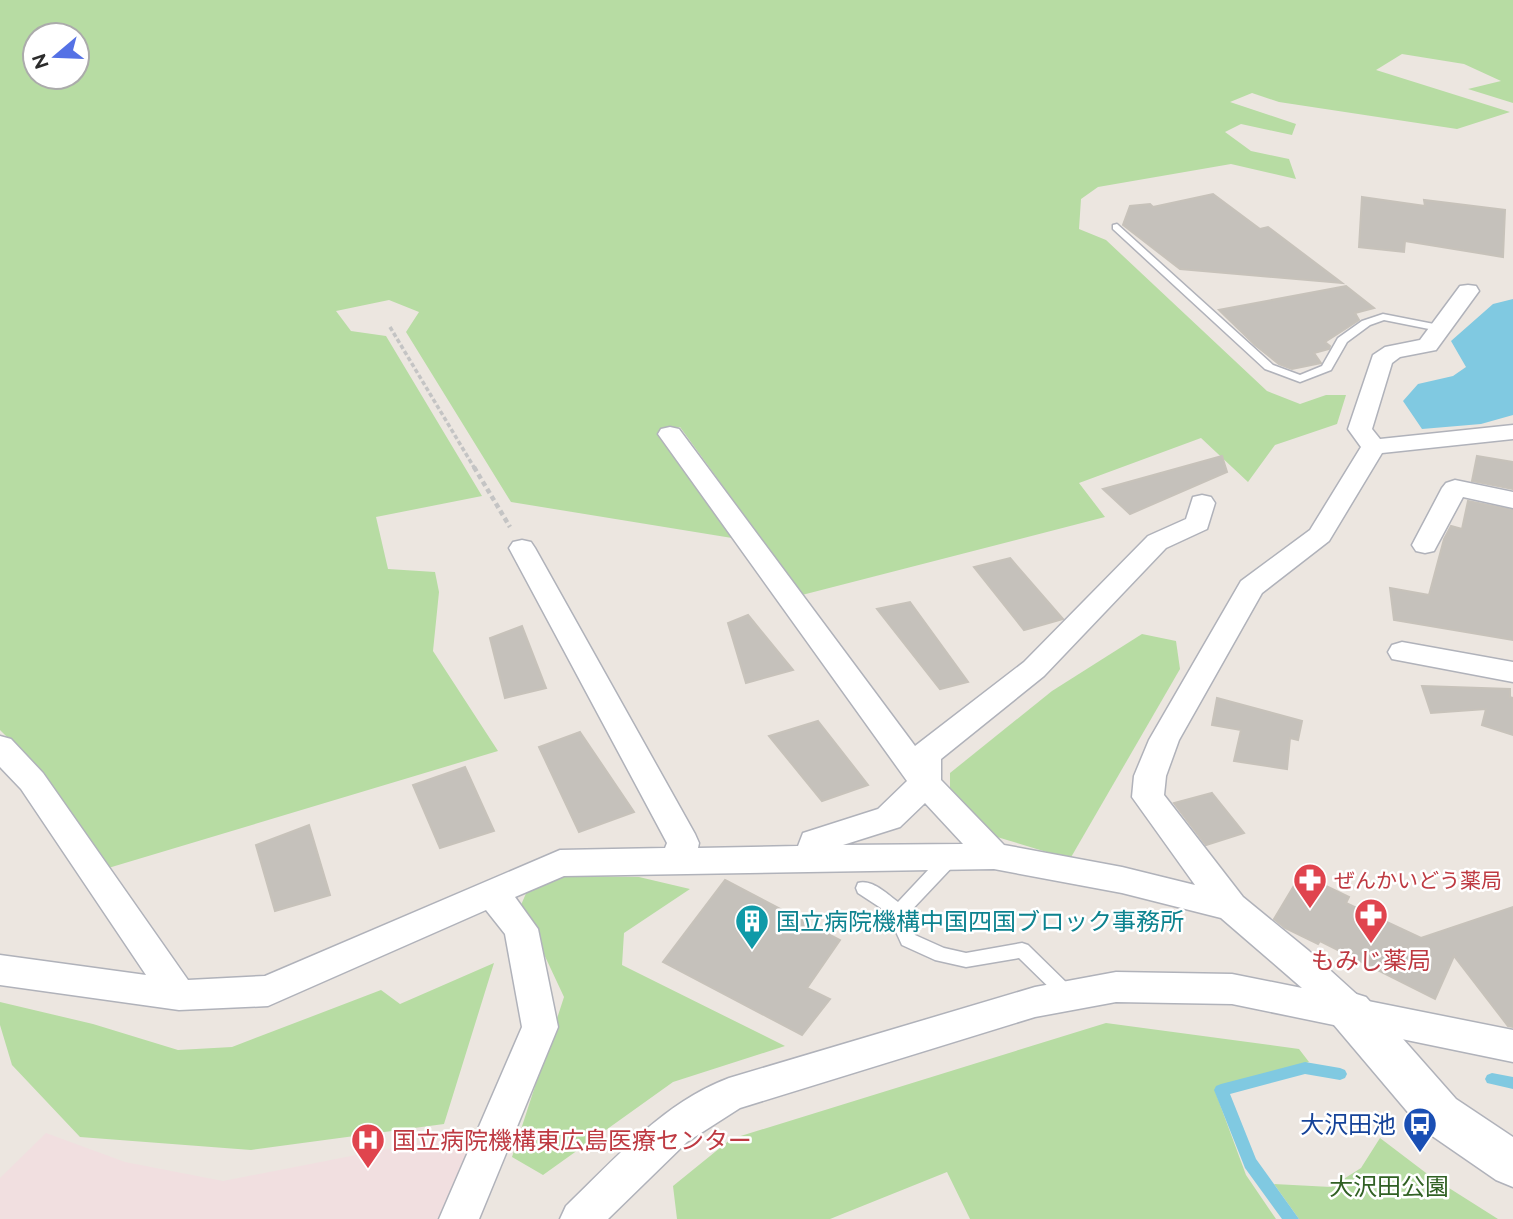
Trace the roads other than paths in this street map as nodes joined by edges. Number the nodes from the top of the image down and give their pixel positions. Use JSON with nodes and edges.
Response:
{"nodes":[{"id":1,"x":1117,"y":227,"type":"dead end"},
{"id":2,"x":1468,"y":291,"type":"dead end"},
{"id":3,"x":1439,"y":328,"type":"junction"},
{"id":4,"x":1513,"y":432,"type":"edge"},
{"id":5,"x":670,"y":434,"type":"dead end"},
{"id":6,"x":1374,"y":447,"type":"junction"},
{"id":7,"x":1513,"y":500,"type":"edge"},
{"id":8,"x":1202,"y":503,"type":"dead end"},
{"id":9,"x":1425,"y":545,"type":"dead end"},
{"id":10,"x":522,"y":548,"type":"road end"},
{"id":11,"x":1402,"y":652,"type":"dead end"},
{"id":12,"x":1513,"y":672,"type":"edge"},
{"id":13,"x":0,"y":747,"type":"edge"},
{"id":14,"x":925,"y":783,"type":"junction"},
{"id":15,"x":953,"y":855,"type":"junction"},
{"id":16,"x":994,"y":856,"type":"junction"},
{"id":17,"x":814,"y":860,"type":"junction"},
{"id":18,"x":679,"y":861,"type":"junction"},
{"id":19,"x":864,"y":888,"type":"dead end"},
{"id":20,"x":491,"y":893,"type":"junction"},
{"id":21,"x":1231,"y":907,"type":"junction"},
{"id":22,"x":897,"y":914,"type":"junction"},
{"id":23,"x":0,"y":970,"type":"edge"},
{"id":24,"x":179,"y":995,"type":"junction"},
{"id":25,"x":1069,"y":996,"type":"junction"},
{"id":26,"x":1350,"y":1011,"type":"junction"},
{"id":27,"x":1513,"y":1046,"type":"edge"},
{"id":28,"x":1513,"y":1164,"type":"edge"},
{"id":29,"x":459,"y":1219,"type":"edge"},
{"id":30,"x":580,"y":1219,"type":"edge"}],
"edges":[{"from":1,"to":3,"type":"lane"},
{"from":2,"to":3,"type":"street"},
{"from":3,"to":6,"type":"street"},
{"from":4,"to":6,"type":"street"},
{"from":5,"to":14,"type":"street"},
{"from":6,"to":21,"type":"street"},
{"from":7,"to":9,"type":"street"},
{"from":8,"to":14,"type":"street"},
{"from":10,"to":18,"type":"street"},
{"from":11,"to":12,"type":"street"},
{"from":13,"to":24,"type":"street"},
{"from":14,"to":16,"type":"street"},
{"from":14,"to":17,"type":"street"},
{"from":15,"to":16,"type":"street"},
{"from":15,"to":17,"type":"street"},
{"from":15,"to":22,"type":"lane"},
{"from":16,"to":21,"type":"street"},
{"from":17,"to":18,"type":"street"},
{"from":18,"to":20,"type":"street"},
{"from":19,"to":22,"type":"lane"},
{"from":20,"to":24,"type":"street"},
{"from":20,"to":29,"type":"street"},
{"from":21,"to":26,"type":"street"},
{"from":22,"to":25,"type":"lane"},
{"from":23,"to":24,"type":"street"},
{"from":25,"to":26,"type":"street"},
{"from":25,"to":30,"type":"street"},
{"from":26,"to":27,"type":"street"},
{"from":26,"to":28,"type":"street"}]}
